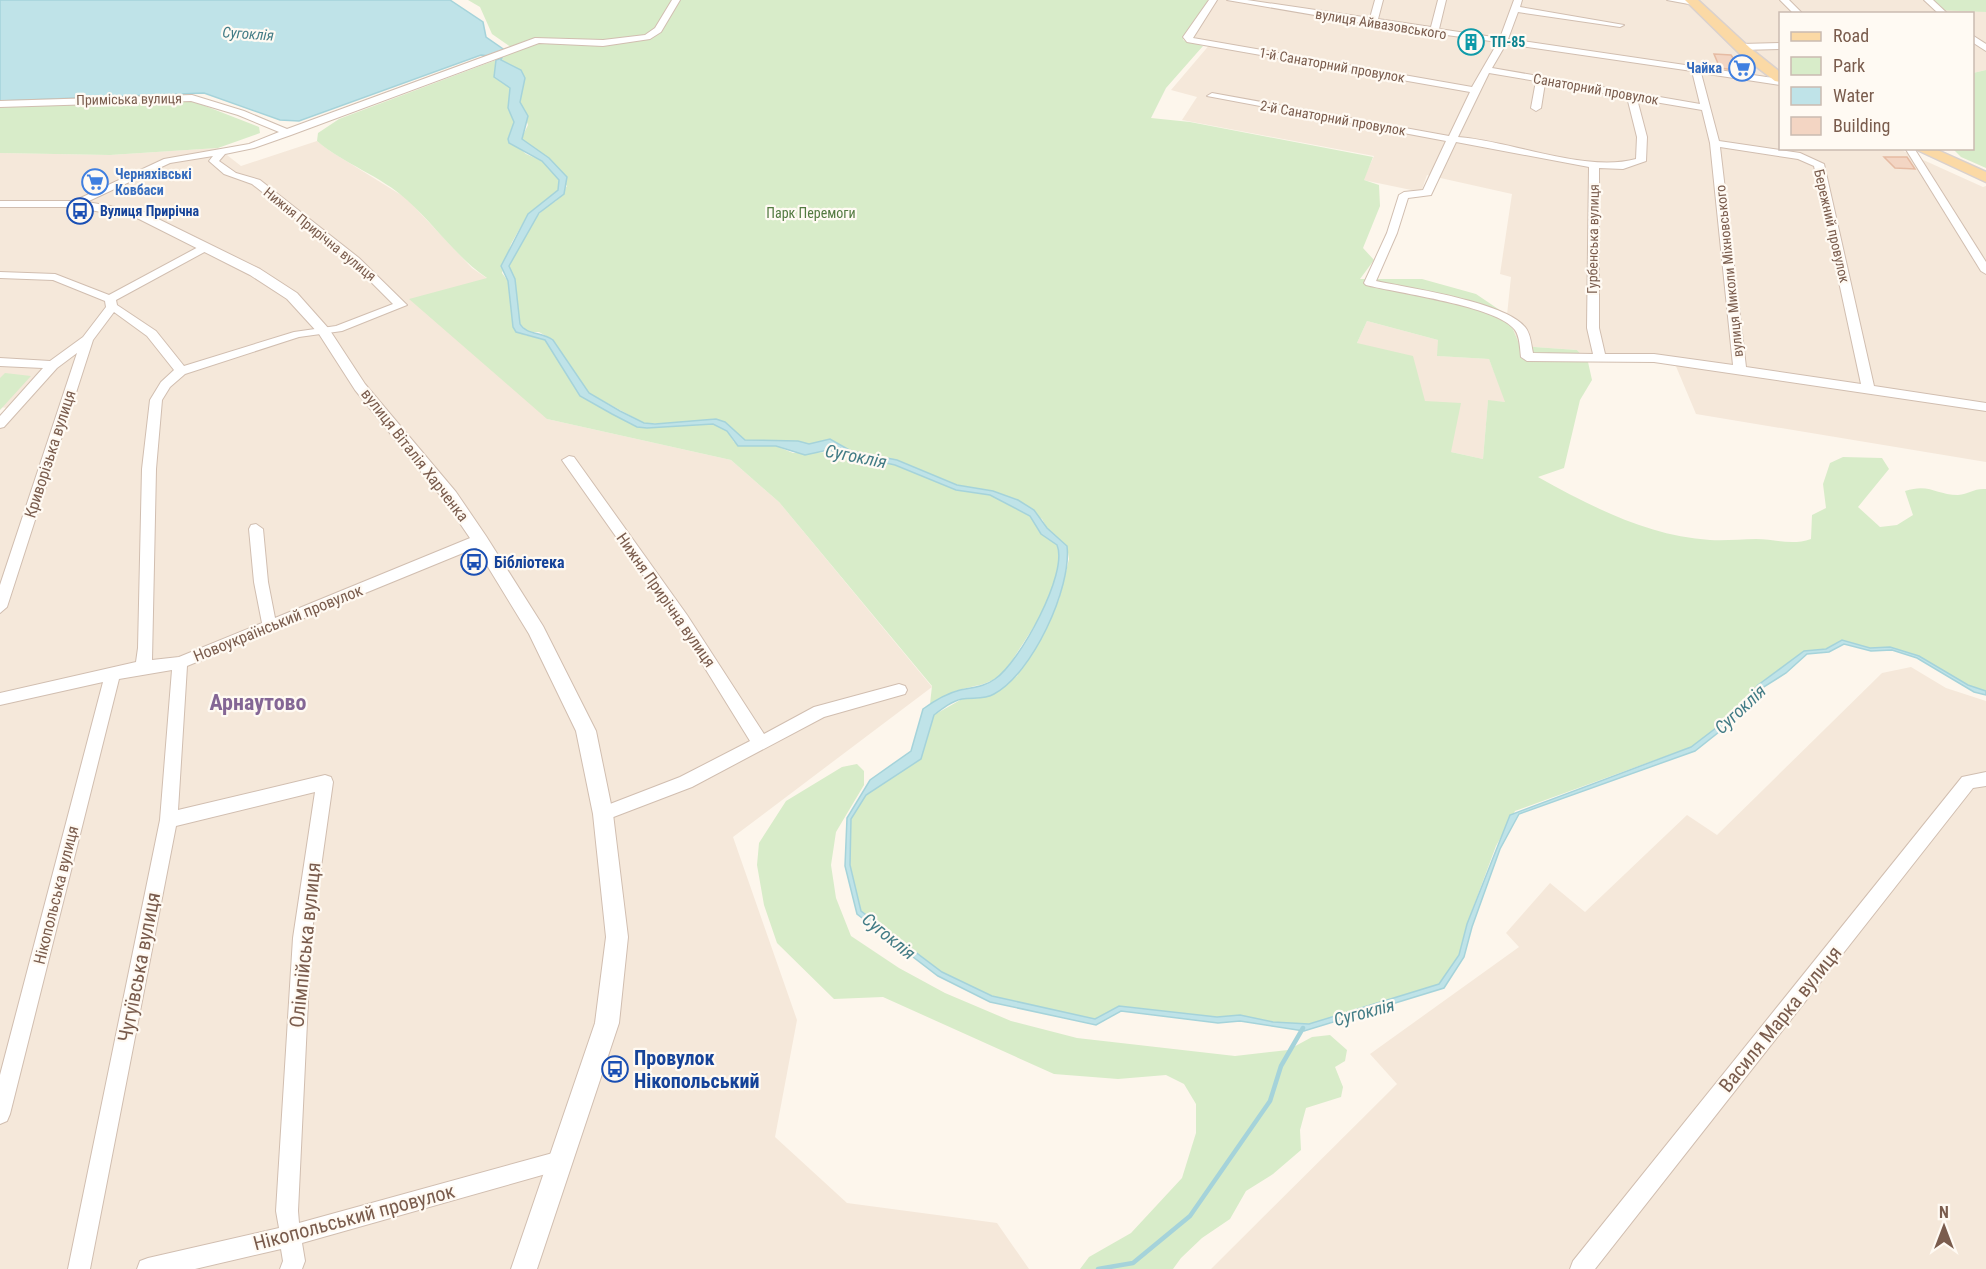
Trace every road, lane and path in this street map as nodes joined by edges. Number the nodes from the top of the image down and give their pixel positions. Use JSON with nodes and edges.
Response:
{"nodes":[{"id":1,"x":676,"y":0,"type":"edge"},
{"id":2,"x":1214,"y":0,"type":"edge"},
{"id":3,"x":1231,"y":0,"type":"edge"},
{"id":4,"x":1319,"y":0,"type":"edge"},
{"id":5,"x":1379,"y":0,"type":"edge"},
{"id":6,"x":1442,"y":0,"type":"edge"},
{"id":7,"x":1671,"y":0,"type":"edge"},
{"id":8,"x":1784,"y":0,"type":"edge"},
{"id":9,"x":1928,"y":0,"type":"edge"},
{"id":10,"x":1692,"y":2,"type":"edge"},
{"id":11,"x":1517,"y":5,"type":"edge"},
{"id":12,"x":1797,"y":12,"type":"edge"},
{"id":13,"x":1942,"y":12,"type":"edge"},
{"id":14,"x":1312,"y":14,"type":"junction"},
{"id":15,"x":1373,"y":23,"type":"junction"},
{"id":16,"x":1620,"y":26,"type":"dead end"},
{"id":17,"x":1434,"y":32,"type":"junction"},
{"id":18,"x":1974,"y":39,"type":"edge"},
{"id":19,"x":1500,"y":41,"type":"junction"},
{"id":20,"x":1741,"y":46,"type":"junction"},
{"id":21,"x":1779,"y":46,"type":"edge"},
{"id":22,"x":1986,"y":48,"type":"edge"},
{"id":23,"x":1486,"y":70,"type":"junction"},
{"id":24,"x":1696,"y":70,"type":"junction"},
{"id":25,"x":1779,"y":79,"type":"edge"},
{"id":26,"x":1541,"y":80,"type":"junction"},
{"id":27,"x":1779,"y":80,"type":"edge"},
{"id":28,"x":1475,"y":90,"type":"junction"},
{"id":29,"x":1631,"y":95,"type":"junction"},
{"id":30,"x":1212,"y":96,"type":"dead end"},
{"id":31,"x":0,"y":104,"type":"edge"},
{"id":32,"x":1536,"y":108,"type":"dead end"},
{"id":33,"x":1706,"y":108,"type":"junction"},
{"id":34,"x":288,"y":133,"type":"junction"},
{"id":35,"x":1454,"y":138,"type":"junction"},
{"id":36,"x":1715,"y":143,"type":"junction"},
{"id":37,"x":1910,"y":150,"type":"edge"},
{"id":38,"x":1924,"y":150,"type":"edge"},
{"id":39,"x":222,"y":151,"type":"junction"},
{"id":40,"x":1594,"y":165,"type":"junction"},
{"id":41,"x":1986,"y":178,"type":"edge"},
{"id":42,"x":0,"y":204,"type":"edge"},
{"id":43,"x":76,"y":204,"type":"junction"},
{"id":44,"x":206,"y":247,"type":"junction"},
{"id":45,"x":1986,"y":271,"type":"edge"},
{"id":46,"x":0,"y":275,"type":"edge"},
{"id":47,"x":111,"y":303,"type":"junction"},
{"id":48,"x":324,"y":332,"type":"junction"},
{"id":49,"x":87,"y":340,"type":"junction"},
{"id":50,"x":1599,"y":356,"type":"junction"},
{"id":51,"x":0,"y":362,"type":"edge"},
{"id":52,"x":53,"y":365,"type":"junction"},
{"id":53,"x":1740,"y":370,"type":"junction"},
{"id":54,"x":181,"y":371,"type":"junction"},
{"id":55,"x":1869,"y":391,"type":"junction"},
{"id":56,"x":1986,"y":407,"type":"edge"},
{"id":57,"x":0,"y":424,"type":"edge"},
{"id":58,"x":569,"y":460,"type":"dead end"},
{"id":59,"x":256,"y":529,"type":"dead end"},
{"id":60,"x":480,"y":540,"type":"junction"},
{"id":61,"x":0,"y":607,"type":"edge"},
{"id":62,"x":270,"y":628,"type":"junction"},
{"id":63,"x":180,"y":663,"type":"junction"},
{"id":64,"x":143,"y":668,"type":"junction"},
{"id":65,"x":112,"y":676,"type":"junction"},
{"id":66,"x":899,"y":690,"type":"dead end"},
{"id":67,"x":0,"y":699,"type":"edge"},
{"id":68,"x":760,"y":742,"type":"junction"},
{"id":69,"x":1986,"y":779,"type":"edge"},
{"id":70,"x":603,"y":814,"type":"junction"},
{"id":71,"x":169,"y":820,"type":"junction"},
{"id":72,"x":0,"y":1114,"type":"edge"},
{"id":73,"x":560,"y":1161,"type":"junction"},
{"id":74,"x":290,"y":1236,"type":"junction"},
{"id":75,"x":79,"y":1269,"type":"edge"},
{"id":76,"x":148,"y":1269,"type":"edge"},
{"id":77,"x":291,"y":1269,"type":"edge"},
{"id":78,"x":524,"y":1269,"type":"edge"},
{"id":79,"x":1581,"y":1269,"type":"edge"}],
"edges":[{"from":1,"to":34,"type":"street"},
{"from":2,"to":28,"type":"street","name":"1-й Санаторний провулок"},
{"from":3,"to":14,"type":"street","name":"вулиця Айвазовського"},
{"from":4,"to":14,"type":"street"},
{"from":5,"to":15,"type":"street"},
{"from":6,"to":17,"type":"street"},
{"from":7,"to":10,"type":"street"},
{"from":8,"to":12,"type":"street"},
{"from":9,"to":13,"type":"street"},
{"from":10,"to":20,"type":"main road"},
{"from":11,"to":16,"type":"street"},
{"from":11,"to":19,"type":"street"},
{"from":14,"to":15,"type":"street","name":"вулиця Айвазовського"},
{"from":15,"to":17,"type":"street","name":"вулиця Айвазовського"},
{"from":17,"to":19,"type":"street","name":"вулиця Айвазовського"},
{"from":18,"to":22,"type":"street"},
{"from":19,"to":23,"type":"street"},
{"from":19,"to":24,"type":"street","name":"вулиця Айвазовського"},
{"from":20,"to":21,"type":"street"},
{"from":20,"to":25,"type":"main road"},
{"from":23,"to":26,"type":"street","name":"Санаторний провулок"},
{"from":23,"to":28,"type":"street"},
{"from":24,"to":27,"type":"street","name":"вулиця Айвазовського"},
{"from":24,"to":33,"type":"street","name":"вулиця Миколи Міхновського"},
{"from":26,"to":29,"type":"street","name":"Санаторний провулок"},
{"from":26,"to":32,"type":"street"},
{"from":28,"to":35,"type":"street"},
{"from":29,"to":33,"type":"street","name":"Санаторний провулок"},
{"from":29,"to":40,"type":"street","name":"Гурбенська вулиця"},
{"from":30,"to":35,"type":"street","name":"2-й Санаторний провулок"},
{"from":31,"to":34,"type":"street","name":"Приміська вулиця"},
{"from":33,"to":36,"type":"street","name":"вулиця Миколи Міхновського"},
{"from":34,"to":39,"type":"street"},
{"from":35,"to":40,"type":"street","name":"2-й Санаторний провулок"},
{"from":35,"to":50,"type":"street"},
{"from":36,"to":53,"type":"street","name":"вулиця Миколи Міхновського"},
{"from":36,"to":55,"type":"street","name":"Бережний провулок"},
{"from":37,"to":45,"type":"street"},
{"from":38,"to":41,"type":"main road"},
{"from":39,"to":43,"type":"street"},
{"from":39,"to":48,"type":"street","name":"Нижня Прирічна вулиця"},
{"from":40,"to":50,"type":"street","name":"Гурбенська вулиця"},
{"from":42,"to":43,"type":"street","name":"вулиця Віталія Харченка"},
{"from":43,"to":44,"type":"street","name":"вулиця Віталія Харченка"},
{"from":44,"to":47,"type":"street"},
{"from":44,"to":48,"type":"street","name":"вулиця Віталія Харченка"},
{"from":46,"to":47,"type":"street"},
{"from":47,"to":49,"type":"street","name":"Криворізька вулиця"},
{"from":47,"to":54,"type":"street"},
{"from":48,"to":54,"type":"street"},
{"from":48,"to":60,"type":"street","name":"вулиця Віталія Харченка"},
{"from":49,"to":52,"type":"street"},
{"from":49,"to":61,"type":"street","name":"Криворізька вулиця"},
{"from":50,"to":53,"type":"street"},
{"from":51,"to":52,"type":"street"},
{"from":52,"to":57,"type":"street"},
{"from":53,"to":55,"type":"street","name":"вулиця Миколи Міхновського"},
{"from":54,"to":64,"type":"street"},
{"from":55,"to":56,"type":"street","name":"вулиця Миколи Міхновського"},
{"from":58,"to":68,"type":"street","name":"Нижня Прирічна вулиця"},
{"from":59,"to":62,"type":"street"},
{"from":60,"to":62,"type":"street","name":"Новоукраїнський провулок"},
{"from":60,"to":70,"type":"street","name":"вулиця Віталія Харченка"},
{"from":62,"to":63,"type":"street","name":"Новоукраїнський провулок"},
{"from":63,"to":64,"type":"street","name":"Новоукраїнський провулок"},
{"from":63,"to":71,"type":"street","name":"Чугуївська вулиця"},
{"from":64,"to":65,"type":"street","name":"Новоукраїнський провулок"},
{"from":65,"to":67,"type":"street","name":"Новоукраїнський провулок"},
{"from":65,"to":72,"type":"street","name":"Нікопольська вулиця"},
{"from":66,"to":68,"type":"street"},
{"from":68,"to":70,"type":"street"},
{"from":69,"to":79,"type":"street","name":"Василя Марка вулиця"},
{"from":70,"to":73,"type":"street","name":"вулиця Віталія Харченка"},
{"from":71,"to":74,"type":"street","name":"Олімпійська вулиця"},
{"from":71,"to":75,"type":"street","name":"Чугуївська вулиця"},
{"from":73,"to":74,"type":"street","name":"Нікопольський провулок"},
{"from":73,"to":78,"type":"street","name":"вулиця Віталія Харченка"},
{"from":74,"to":76,"type":"street","name":"Нікопольський провулок"},
{"from":74,"to":77,"type":"street","name":"Олімпійська вулиця"}]}
